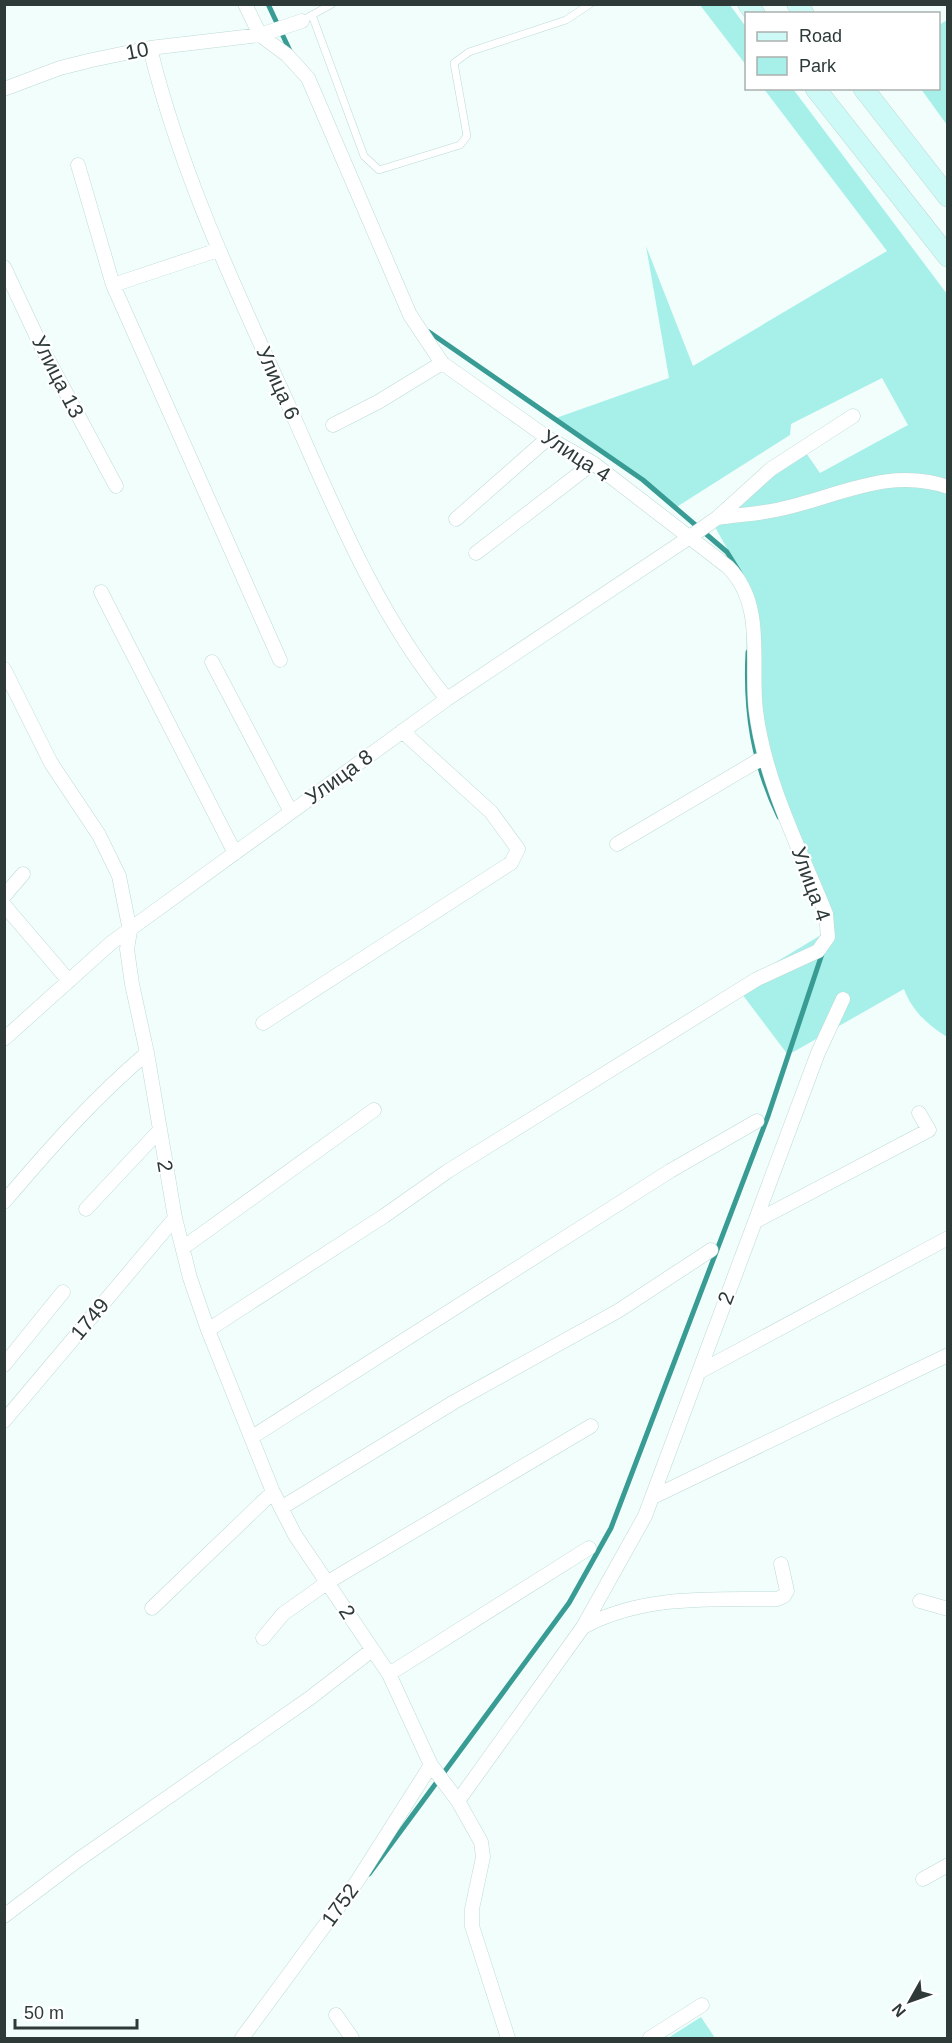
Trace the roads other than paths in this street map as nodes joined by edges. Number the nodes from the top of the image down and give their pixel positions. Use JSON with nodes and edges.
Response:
{"nodes":[{"id":1,"x":245,"y":4,"type":"edge"},
{"id":2,"x":332,"y":4,"type":"edge"},
{"id":3,"x":590,"y":4,"type":"edge"},
{"id":4,"x":307,"y":18,"type":"junction"},
{"id":5,"x":267,"y":33,"type":"junction"},
{"id":6,"x":150,"y":48,"type":"junction"},
{"id":7,"x":4,"y":89,"type":"edge"},
{"id":8,"x":817,"y":90,"type":"edge"},
{"id":9,"x":865,"y":90,"type":"edge"},
{"id":10,"x":78,"y":165,"type":"dead end"},
{"id":11,"x":948,"y":197,"type":"edge"},
{"id":12,"x":218,"y":250,"type":"junction"},
{"id":13,"x":948,"y":257,"type":"edge"},
{"id":14,"x":4,"y":267,"type":"edge"},
{"id":15,"x":113,"y":285,"type":"junction"},
{"id":16,"x":442,"y":363,"type":"junction"},
{"id":17,"x":853,"y":416,"type":"dead end"},
{"id":18,"x":333,"y":425,"type":"dead end"},
{"id":19,"x":548,"y":438,"type":"junction"},
{"id":20,"x":593,"y":463,"type":"junction"},
{"id":21,"x":116,"y":486,"type":"dead end"},
{"id":22,"x":948,"y":488,"type":"edge"},
{"id":23,"x":717,"y":518,"type":"junction"},
{"id":24,"x":456,"y":519,"type":"dead end"},
{"id":25,"x":690,"y":537,"type":"junction"},
{"id":26,"x":476,"y":553,"type":"dead end"},
{"id":27,"x":100,"y":592,"type":"dead end"},
{"id":28,"x":279,"y":660,"type":"dead end"},
{"id":29,"x":212,"y":662,"type":"dead end"},
{"id":30,"x":4,"y":669,"type":"edge"},
{"id":31,"x":447,"y":699,"type":"junction"},
{"id":32,"x":402,"y":731,"type":"junction"},
{"id":33,"x":764,"y":757,"type":"junction"},
{"id":34,"x":291,"y":812,"type":"junction"},
{"id":35,"x":617,"y":844,"type":"dead end"},
{"id":36,"x":236,"y":854,"type":"junction"},
{"id":37,"x":23,"y":874,"type":"dead end"},
{"id":38,"x":4,"y":896,"type":"edge"},
{"id":39,"x":4,"y":904,"type":"edge"},
{"id":40,"x":130,"y":931,"type":"junction"},
{"id":41,"x":69,"y":981,"type":"junction"},
{"id":42,"x":843,"y":999,"type":"dead end"},
{"id":43,"x":263,"y":1023,"type":"dead end"},
{"id":44,"x":4,"y":1039,"type":"edge"},
{"id":45,"x":147,"y":1053,"type":"junction"},
{"id":46,"x":374,"y":1110,"type":"dead end"},
{"id":47,"x":919,"y":1113,"type":"dead end"},
{"id":48,"x":757,"y":1121,"type":"dead end"},
{"id":49,"x":159,"y":1131,"type":"junction"},
{"id":50,"x":4,"y":1202,"type":"edge"},
{"id":51,"x":86,"y":1209,"type":"dead end"},
{"id":52,"x":176,"y":1218,"type":"junction"},
{"id":53,"x":758,"y":1220,"type":"junction"},
{"id":54,"x":948,"y":1238,"type":"edge"},
{"id":55,"x":184,"y":1247,"type":"junction"},
{"id":56,"x":711,"y":1250,"type":"dead end"},
{"id":57,"x":63,"y":1292,"type":"dead end"},
{"id":58,"x":208,"y":1330,"type":"junction"},
{"id":59,"x":948,"y":1354,"type":"edge"},
{"id":60,"x":4,"y":1365,"type":"edge"},
{"id":61,"x":699,"y":1372,"type":"junction"},
{"id":62,"x":4,"y":1421,"type":"edge"},
{"id":63,"x":591,"y":1426,"type":"dead end"},
{"id":64,"x":252,"y":1437,"type":"junction"},
{"id":65,"x":273,"y":1492,"type":"junction"},
{"id":66,"x":653,"y":1497,"type":"junction"},
{"id":67,"x":281,"y":1508,"type":"junction"},
{"id":68,"x":590,"y":1548,"type":"dead end"},
{"id":69,"x":781,"y":1564,"type":"dead end"},
{"id":70,"x":328,"y":1582,"type":"junction"},
{"id":71,"x":920,"y":1601,"type":"dead end"},
{"id":72,"x":152,"y":1608,"type":"dead end"},
{"id":73,"x":948,"y":1609,"type":"edge"},
{"id":74,"x":583,"y":1628,"type":"junction"},
{"id":75,"x":263,"y":1638,"type":"dead end"},
{"id":76,"x":372,"y":1650,"type":"junction"},
{"id":77,"x":389,"y":1674,"type":"junction"},
{"id":78,"x":431,"y":1765,"type":"junction"},
{"id":79,"x":458,"y":1801,"type":"junction"},
{"id":80,"x":948,"y":1865,"type":"edge"},
{"id":81,"x":923,"y":1879,"type":"dead end"},
{"id":82,"x":4,"y":1916,"type":"edge"},
{"id":83,"x":702,"y":2006,"type":"dead end"},
{"id":84,"x":336,"y":2015,"type":"dead end"},
{"id":85,"x":242,"y":2038,"type":"edge"},
{"id":86,"x":352,"y":2038,"type":"edge"},
{"id":87,"x":508,"y":2038,"type":"edge"},
{"id":88,"x":650,"y":2038,"type":"edge"}],
"edges":[{"from":1,"to":5,"type":"street","name":"Улица 4"},
{"from":2,"to":4,"type":"lane"},
{"from":3,"to":4,"type":"lane"},
{"from":4,"to":5,"type":"street","name":"10"},
{"from":5,"to":6,"type":"street","name":"10"},
{"from":5,"to":16,"type":"street","name":"Улица 4"},
{"from":6,"to":7,"type":"street","name":"10"},
{"from":6,"to":12,"type":"street","name":"Улица 6"},
{"from":8,"to":13,"type":"street"},
{"from":9,"to":11,"type":"street"},
{"from":10,"to":15,"type":"street"},
{"from":12,"to":15,"type":"street"},
{"from":12,"to":31,"type":"street","name":"Улица 6"},
{"from":14,"to":21,"type":"street","name":"Улица 13"},
{"from":15,"to":28,"type":"street"},
{"from":16,"to":18,"type":"street"},
{"from":16,"to":19,"type":"street","name":"Улица 4"},
{"from":17,"to":23,"type":"street","name":"Улица 8"},
{"from":19,"to":20,"type":"street","name":"Улица 4"},
{"from":19,"to":24,"type":"street"},
{"from":20,"to":25,"type":"street","name":"Улица 4"},
{"from":20,"to":26,"type":"street"},
{"from":22,"to":23,"type":"street"},
{"from":23,"to":25,"type":"street","name":"Улица 8"},
{"from":25,"to":31,"type":"street","name":"Улица 8"},
{"from":25,"to":33,"type":"street","name":"Улица 4"},
{"from":27,"to":36,"type":"street"},
{"from":29,"to":34,"type":"street"},
{"from":30,"to":40,"type":"street","name":"2"},
{"from":31,"to":32,"type":"street","name":"Улица 8"},
{"from":32,"to":34,"type":"street","name":"Улица 8"},
{"from":32,"to":43,"type":"street"},
{"from":33,"to":35,"type":"street"},
{"from":33,"to":58,"type":"street","name":"Улица 4"},
{"from":34,"to":36,"type":"street","name":"Улица 8"},
{"from":36,"to":40,"type":"street","name":"Улица 8"},
{"from":37,"to":38,"type":"street"},
{"from":39,"to":41,"type":"street"},
{"from":40,"to":41,"type":"street","name":"Улица 8"},
{"from":40,"to":45,"type":"street","name":"2"},
{"from":41,"to":44,"type":"street","name":"Улица 8"},
{"from":42,"to":53,"type":"street","name":"2"},
{"from":45,"to":49,"type":"street","name":"2"},
{"from":45,"to":50,"type":"street"},
{"from":46,"to":55,"type":"street"},
{"from":47,"to":53,"type":"street"},
{"from":48,"to":64,"type":"street"},
{"from":49,"to":51,"type":"street"},
{"from":49,"to":52,"type":"street","name":"2"},
{"from":52,"to":55,"type":"street","name":"2"},
{"from":52,"to":62,"type":"street","name":"1749"},
{"from":53,"to":61,"type":"street","name":"2"},
{"from":54,"to":61,"type":"street"},
{"from":55,"to":58,"type":"street","name":"2"},
{"from":56,"to":67,"type":"street"},
{"from":57,"to":60,"type":"street"},
{"from":58,"to":64,"type":"street","name":"2"},
{"from":59,"to":66,"type":"street"},
{"from":61,"to":66,"type":"street","name":"2"},
{"from":63,"to":70,"type":"street"},
{"from":64,"to":65,"type":"street","name":"2"},
{"from":65,"to":67,"type":"street","name":"2"},
{"from":65,"to":72,"type":"street"},
{"from":66,"to":74,"type":"street","name":"2"},
{"from":67,"to":70,"type":"street","name":"2"},
{"from":68,"to":77,"type":"street"},
{"from":69,"to":74,"type":"street"},
{"from":70,"to":75,"type":"street"},
{"from":70,"to":76,"type":"street","name":"2"},
{"from":71,"to":73,"type":"street"},
{"from":74,"to":79,"type":"street","name":"2"},
{"from":76,"to":77,"type":"street","name":"2"},
{"from":76,"to":82,"type":"street"},
{"from":77,"to":78,"type":"street","name":"2"},
{"from":78,"to":79,"type":"street","name":"2"},
{"from":78,"to":85,"type":"street","name":"1752"},
{"from":79,"to":87,"type":"street","name":"2"},
{"from":80,"to":81,"type":"street"},
{"from":83,"to":88,"type":"street"},
{"from":84,"to":86,"type":"street"}]}
